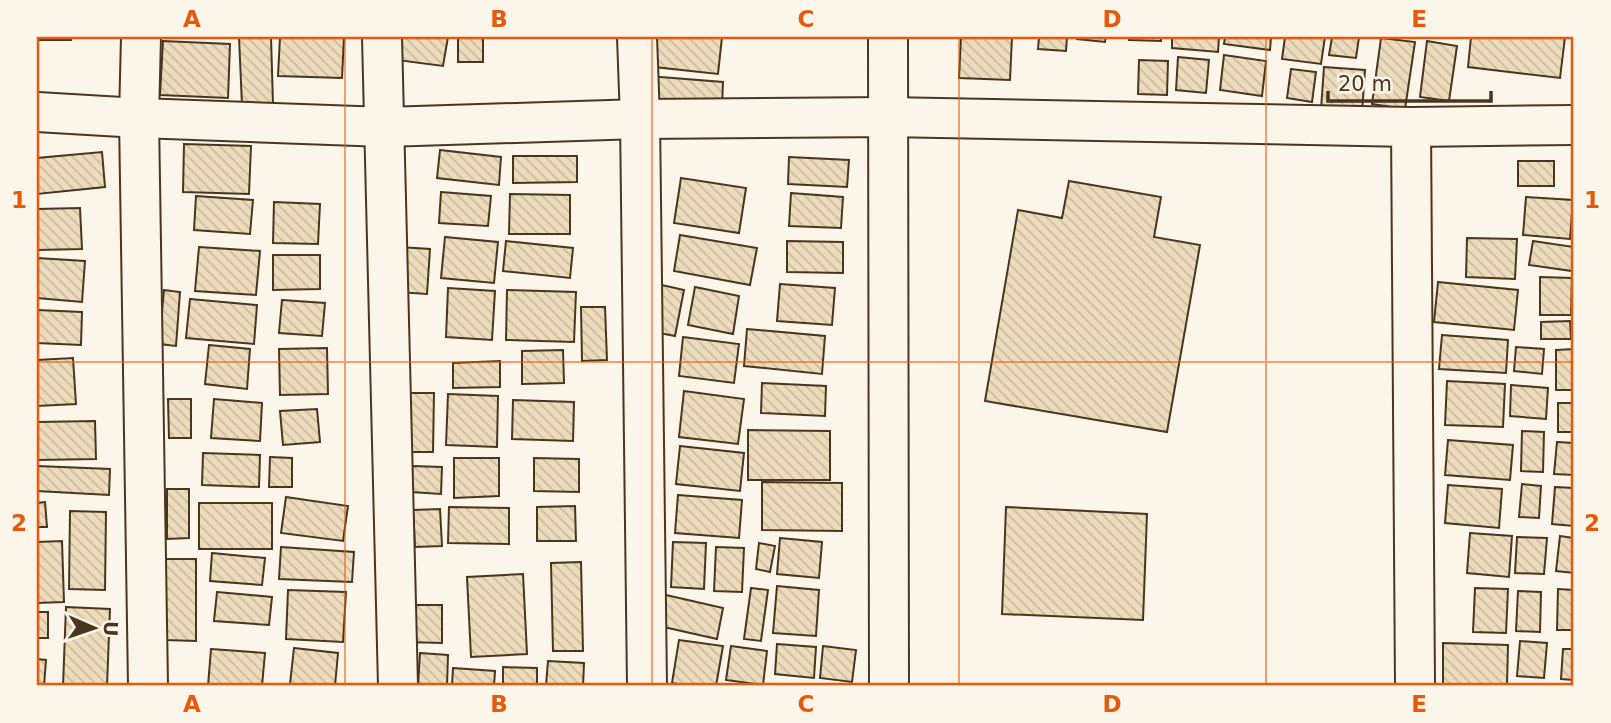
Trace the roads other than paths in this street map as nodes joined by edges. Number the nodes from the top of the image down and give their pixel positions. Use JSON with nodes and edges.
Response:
{"nodes":[{"id":1,"x":141,"y":37,"type":"edge"},
{"id":2,"x":382,"y":37,"type":"edge"},
{"id":3,"x":637,"y":37,"type":"edge"},
{"id":4,"x":888,"y":37,"type":"edge"},
{"id":5,"x":37,"y":112,"type":"edge"},
{"id":6,"x":888,"y":117,"type":"junction"},
{"id":7,"x":139,"y":118,"type":"junction"},
{"id":8,"x":640,"y":119,"type":"junction"},
{"id":9,"x":1574,"y":125,"type":"edge"},
{"id":10,"x":384,"y":127,"type":"junction"},
{"id":11,"x":1411,"y":127,"type":"junction"},
{"id":12,"x":148,"y":686,"type":"edge"},
{"id":13,"x":398,"y":686,"type":"edge"},
{"id":14,"x":647,"y":686,"type":"edge"},
{"id":15,"x":889,"y":686,"type":"edge"},
{"id":16,"x":1415,"y":686,"type":"edge"}],
"edges":[{"from":1,"to":7,"type":"street"},
{"from":2,"to":10,"type":"street"},
{"from":3,"to":8,"type":"street"},
{"from":4,"to":6,"type":"street"},
{"from":5,"to":7,"type":"street"},
{"from":6,"to":8,"type":"street"},
{"from":6,"to":11,"type":"street"},
{"from":6,"to":15,"type":"street"},
{"from":7,"to":10,"type":"street"},
{"from":7,"to":12,"type":"street"},
{"from":8,"to":10,"type":"street"},
{"from":8,"to":14,"type":"street"},
{"from":9,"to":11,"type":"street"},
{"from":10,"to":13,"type":"street"},
{"from":11,"to":16,"type":"street"}]}
